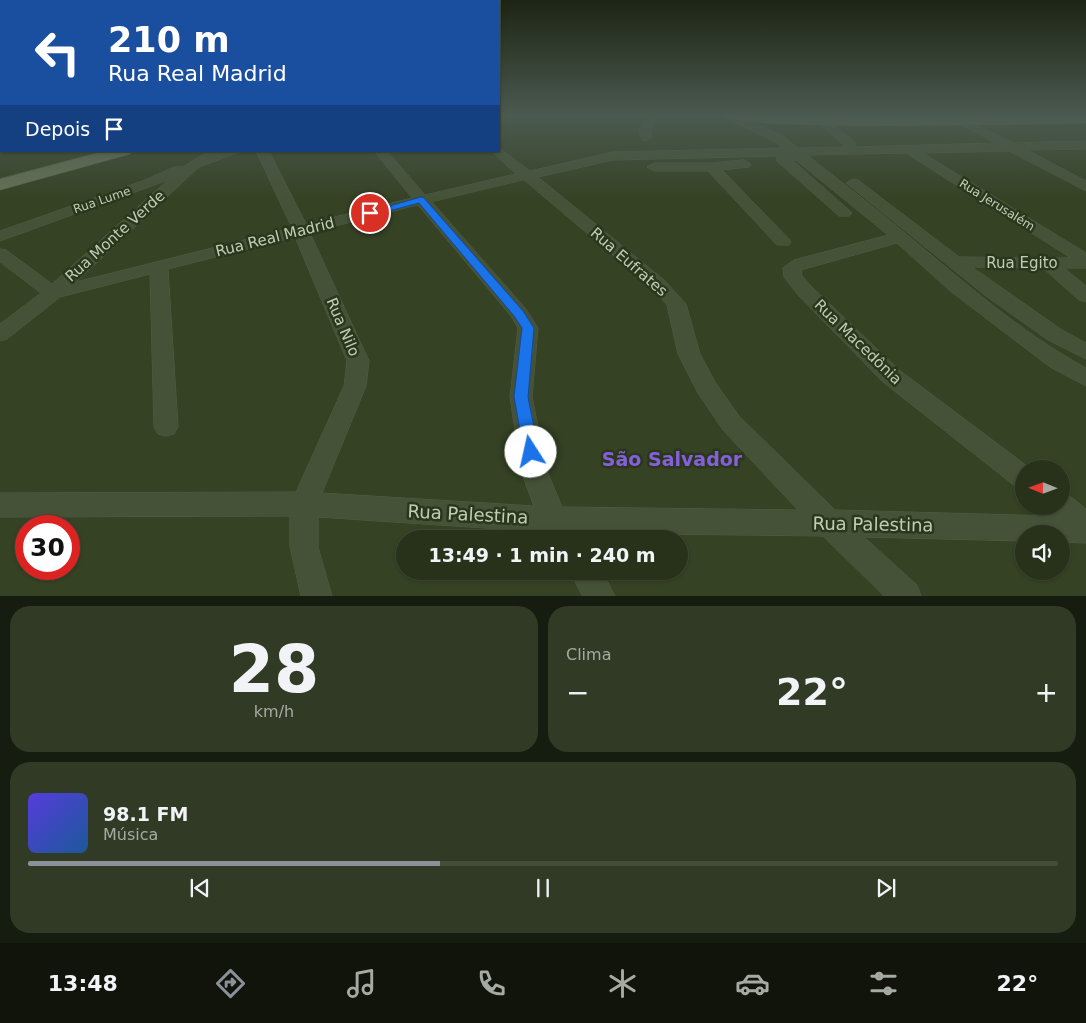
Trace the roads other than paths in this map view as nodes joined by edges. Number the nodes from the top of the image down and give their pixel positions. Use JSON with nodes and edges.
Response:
{"nodes":[{"id":1,"x":782,"y":144,"type":"edge"},
{"id":2,"x":791,"y":144,"type":"edge"},
{"id":3,"x":1004,"y":144,"type":"edge"},
{"id":4,"x":1086,"y":145,"type":"edge"},
{"id":5,"x":1010,"y":147,"type":"junction"},
{"id":6,"x":908,"y":149,"type":"junction"},
{"id":7,"x":120,"y":152,"type":"edge"},
{"id":8,"x":232,"y":152,"type":"edge"},
{"id":9,"x":262,"y":152,"type":"edge"},
{"id":10,"x":381,"y":152,"type":"edge"},
{"id":11,"x":498,"y":152,"type":"edge"},
{"id":12,"x":202,"y":153,"type":"edge"},
{"id":13,"x":797,"y":155,"type":"junction"},
{"id":14,"x":626,"y":166,"type":"dead end"},
{"id":15,"x":712,"y":167,"type":"junction"},
{"id":16,"x":525,"y":176,"type":"junction"},
{"id":17,"x":0,"y":185,"type":"edge"},
{"id":18,"x":1086,"y":187,"type":"edge"},
{"id":19,"x":421,"y":200,"type":"junction"},
{"id":20,"x":844,"y":213,"type":"dead end"},
{"id":21,"x":301,"y":231,"type":"junction"},
{"id":22,"x":0,"y":236,"type":"edge"},
{"id":23,"x":900,"y":237,"type":"junction"},
{"id":24,"x":783,"y":242,"type":"dead end"},
{"id":25,"x":0,"y":254,"type":"edge"},
{"id":26,"x":958,"y":262,"type":"junction"},
{"id":27,"x":1086,"y":262,"type":"edge"},
{"id":28,"x":1048,"y":263,"type":"junction"},
{"id":29,"x":159,"y":266,"type":"junction"},
{"id":30,"x":53,"y":293,"type":"junction"},
{"id":31,"x":1086,"y":296,"type":"edge"},
{"id":32,"x":0,"y":334,"type":"edge"},
{"id":33,"x":1086,"y":352,"type":"edge"},
{"id":34,"x":1086,"y":378,"type":"edge"},
{"id":35,"x":166,"y":427,"type":"dead end"},
{"id":36,"x":1015,"y":471,"type":"edge"},
{"id":37,"x":304,"y":504,"type":"junction"},
{"id":38,"x":0,"y":505,"type":"edge"},
{"id":39,"x":1070,"y":513,"type":"edge"},
{"id":40,"x":829,"y":523,"type":"junction"},
{"id":41,"x":1086,"y":526,"type":"edge"},
{"id":42,"x":559,"y":529,"type":"edge"},
{"id":43,"x":1086,"y":530,"type":"edge"},
{"id":44,"x":590,"y":580,"type":"edge"},
{"id":45,"x":317,"y":596,"type":"edge"},
{"id":46,"x":600,"y":596,"type":"edge"},
{"id":47,"x":906,"y":596,"type":"edge"}],
"edges":[{"from":1,"to":13,"type":"street"},
{"from":2,"to":13,"type":"street"},
{"from":3,"to":5,"type":"street"},
{"from":4,"to":5,"type":"street"},
{"from":5,"to":6,"type":"street"},
{"from":5,"to":18,"type":"street"},
{"from":6,"to":13,"type":"street"},
{"from":6,"to":27,"type":"street","name":"Rua Jerusalém"},
{"from":7,"to":17,"type":"main road"},
{"from":8,"to":30,"type":"street","name":"Rua Monte Verde"},
{"from":9,"to":21,"type":"street","name":"Rua Nilo"},
{"from":10,"to":19,"type":"street"},
{"from":11,"to":16,"type":"street","name":"Rua Eufrates"},
{"from":12,"to":22,"type":"street","name":"Rua Lume"},
{"from":13,"to":15,"type":"street"},
{"from":13,"to":16,"type":"street","name":"Rua Real Madrid"},
{"from":13,"to":20,"type":"street"},
{"from":13,"to":23,"type":"street"},
{"from":13,"to":26,"type":"street"},
{"from":14,"to":15,"type":"street"},
{"from":15,"to":24,"type":"street"},
{"from":16,"to":19,"type":"street","name":"Rua Real Madrid"},
{"from":16,"to":40,"type":"street","name":"Rua Eufrates"},
{"from":19,"to":21,"type":"street","name":"Rua Real Madrid"},
{"from":19,"to":42,"type":"street"},
{"from":21,"to":29,"type":"street","name":"Rua Real Madrid"},
{"from":21,"to":37,"type":"street","name":"Rua Nilo"},
{"from":23,"to":26,"type":"street","name":"Rua Egito"},
{"from":23,"to":34,"type":"street"},
{"from":23,"to":36,"type":"street","name":"Rua Macedônia"},
{"from":25,"to":30,"type":"street"},
{"from":26,"to":28,"type":"street","name":"Rua Egito"},
{"from":26,"to":33,"type":"street"},
{"from":27,"to":28,"type":"street","name":"Rua Egito"},
{"from":28,"to":31,"type":"street"},
{"from":29,"to":30,"type":"street","name":"Rua Real Madrid"},
{"from":29,"to":35,"type":"street"},
{"from":30,"to":32,"type":"street","name":"Rua Monte Verde"},
{"from":37,"to":38,"type":"street","name":"Rua Palestina"},
{"from":37,"to":42,"type":"street","name":"Rua Palestina"},
{"from":37,"to":45,"type":"street","name":"Rua Nilo"},
{"from":39,"to":41,"type":"street"},
{"from":40,"to":42,"type":"street","name":"Rua Palestina"},
{"from":40,"to":43,"type":"street","name":"Rua Palestina"},
{"from":40,"to":47,"type":"street","name":"Rua Eufrates"},
{"from":44,"to":46,"type":"street"}]}
